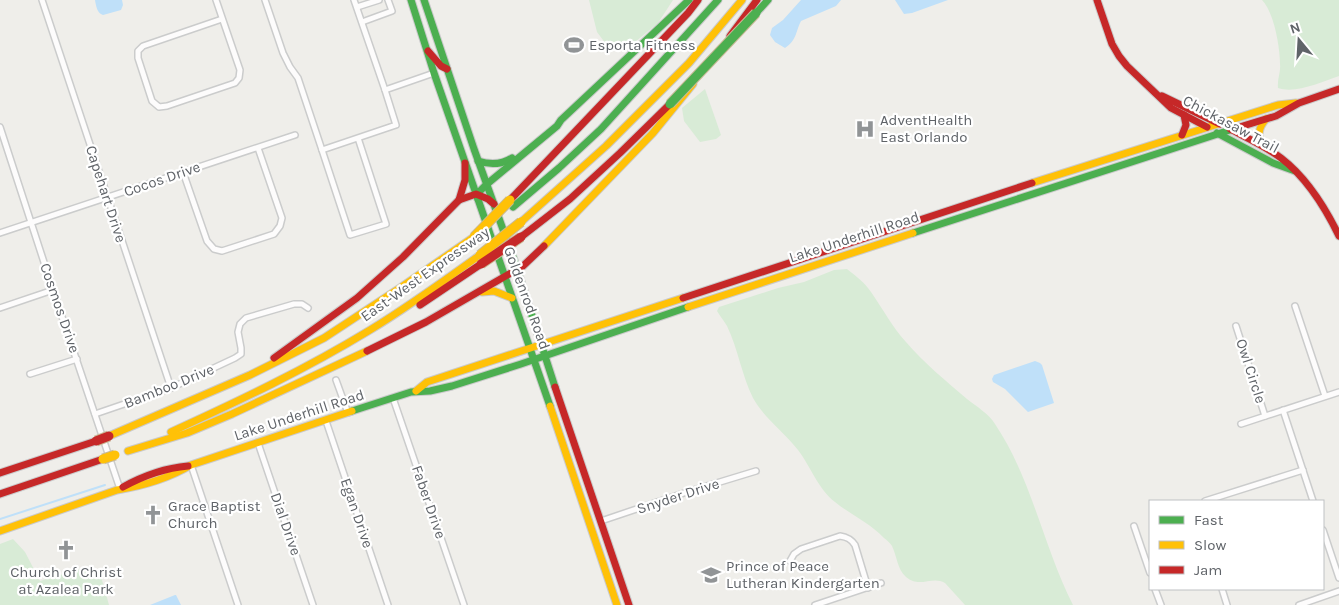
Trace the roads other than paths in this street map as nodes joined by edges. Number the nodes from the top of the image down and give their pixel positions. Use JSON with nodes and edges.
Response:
{"nodes":[{"id":1,"x":42,"y":0,"type":"edge"},
{"id":2,"x":216,"y":0,"type":"edge"},
{"id":3,"x":265,"y":0,"type":"edge"},
{"id":4,"x":354,"y":0,"type":"edge"},
{"id":5,"x":379,"y":0,"type":"edge"},
{"id":6,"x":388,"y":0,"type":"edge"},
{"id":7,"x":411,"y":0,"type":"edge"},
{"id":8,"x":424,"y":0,"type":"edge"},
{"id":9,"x":690,"y":0,"type":"edge"},
{"id":10,"x":698,"y":0,"type":"edge"},
{"id":11,"x":718,"y":0,"type":"edge"},
{"id":12,"x":742,"y":0,"type":"edge"},
{"id":13,"x":757,"y":0,"type":"edge"},
{"id":14,"x":768,"y":0,"type":"edge"},
{"id":15,"x":1097,"y":0,"type":"edge"},
{"id":16,"x":357,"y":7,"type":"junction"},
{"id":17,"x":222,"y":19,"type":"junction"},
{"id":18,"x":362,"y":22,"type":"junction"},
{"id":19,"x":428,"y":50,"type":"junction"},
{"id":20,"x":447,"y":69,"type":"junction"},
{"id":21,"x":434,"y":73,"type":"junction"},
{"id":22,"x":453,"y":88,"type":"junction"},
{"id":23,"x":1339,"y":89,"type":"edge"},
{"id":24,"x":385,"y":90,"type":"junction"},
{"id":25,"x":1158,"y":94,"type":"junction"},
{"id":26,"x":1299,"y":103,"type":"junction"},
{"id":27,"x":1184,"y":115,"type":"junction"},
{"id":28,"x":1266,"y":119,"type":"junction"},
{"id":29,"x":561,"y":120,"type":"junction"},
{"id":30,"x":1218,"y":124,"type":"junction"},
{"id":31,"x":0,"y":127,"type":"edge"},
{"id":32,"x":1207,"y":127,"type":"junction"},
{"id":33,"x":1231,"y":130,"type":"junction"},
{"id":34,"x":1219,"y":134,"type":"junction"},
{"id":35,"x":295,"y":135,"type":"dead end"},
{"id":36,"x":1182,"y":135,"type":"junction"},
{"id":37,"x":358,"y":138,"type":"junction"},
{"id":38,"x":1264,"y":147,"type":"junction"},
{"id":39,"x":258,"y":148,"type":"junction"},
{"id":40,"x":322,"y":150,"type":"junction"},
{"id":41,"x":478,"y":162,"type":"junction"},
{"id":42,"x":465,"y":163,"type":"junction"},
{"id":43,"x":183,"y":172,"type":"junction"},
{"id":44,"x":1295,"y":172,"type":"junction"},
{"id":45,"x":1034,"y":183,"type":"junction"},
{"id":46,"x":487,"y":184,"type":"junction"},
{"id":47,"x":477,"y":196,"type":"junction"},
{"id":48,"x":107,"y":198,"type":"junction"},
{"id":49,"x":1017,"y":198,"type":"junction"},
{"id":50,"x":459,"y":200,"type":"junction"},
{"id":51,"x":511,"y":203,"type":"junction"},
{"id":52,"x":494,"y":204,"type":"junction"},
{"id":53,"x":964,"y":206,"type":"junction"},
{"id":54,"x":32,"y":222,"type":"junction"},
{"id":55,"x":946,"y":222,"type":"junction"},
{"id":56,"x":0,"y":233,"type":"edge"},
{"id":57,"x":1339,"y":236,"type":"edge"},
{"id":58,"x":805,"y":261,"type":"junction"},
{"id":59,"x":517,"y":269,"type":"junction"},
{"id":60,"x":504,"y":276,"type":"junction"},
{"id":61,"x":53,"y":290,"type":"junction"},
{"id":62,"x":475,"y":294,"type":"junction"},
{"id":63,"x":512,"y":298,"type":"junction"},
{"id":64,"x":1295,"y":306,"type":"dead end"},
{"id":65,"x":0,"y":308,"type":"edge"},
{"id":66,"x":308,"y":308,"type":"dead end"},
{"id":67,"x":401,"y":312,"type":"junction"},
{"id":68,"x":1236,"y":326,"type":"dead end"},
{"id":69,"x":541,"y":345,"type":"junction"},
{"id":70,"x":530,"y":348,"type":"junction"},
{"id":71,"x":545,"y":356,"type":"junction"},
{"id":72,"x":77,"y":359,"type":"junction"},
{"id":73,"x":534,"y":359,"type":"junction"},
{"id":74,"x":30,"y":374,"type":"dead end"},
{"id":75,"x":250,"y":375,"type":"junction"},
{"id":76,"x":336,"y":380,"type":"dead end"},
{"id":77,"x":171,"y":388,"type":"junction"},
{"id":78,"x":415,"y":391,"type":"junction"},
{"id":79,"x":1339,"y":392,"type":"edge"},
{"id":80,"x":1325,"y":396,"type":"junction"},
{"id":81,"x":393,"y":398,"type":"junction"},
{"id":82,"x":1283,"y":410,"type":"junction"},
{"id":83,"x":95,"y":414,"type":"junction"},
{"id":84,"x":348,"y":414,"type":"junction"},
{"id":85,"x":1265,"y":416,"type":"junction"},
{"id":86,"x":326,"y":421,"type":"junction"},
{"id":87,"x":1240,"y":424,"type":"dead end"},
{"id":88,"x":258,"y":443,"type":"junction"},
{"id":89,"x":128,"y":451,"type":"junction"},
{"id":90,"x":191,"y":465,"type":"junction"},
{"id":91,"x":1303,"y":470,"type":"junction"},
{"id":92,"x":756,"y":471,"type":"dead end"},
{"id":93,"x":0,"y":473,"type":"edge"},
{"id":94,"x":120,"y":489,"type":"junction"},
{"id":95,"x":0,"y":494,"type":"edge"},
{"id":96,"x":580,"y":496,"type":"junction"},
{"id":97,"x":1208,"y":500,"type":"edge"},
{"id":98,"x":1313,"y":500,"type":"edge"},
{"id":99,"x":601,"y":521,"type":"junction"},
{"id":100,"x":1134,"y":526,"type":"dead end"},
{"id":101,"x":0,"y":531,"type":"edge"},
{"id":102,"x":1324,"y":533,"type":"edge"},
{"id":103,"x":595,"y":540,"type":"junction"},
{"id":104,"x":790,"y":561,"type":"dead end"},
{"id":105,"x":1149,"y":570,"type":"edge"},
{"id":106,"x":618,"y":574,"type":"junction"},
{"id":107,"x":1339,"y":578,"type":"edge"},
{"id":108,"x":881,"y":583,"type":"dead end"},
{"id":109,"x":868,"y":588,"type":"junction"},
{"id":110,"x":1156,"y":590,"type":"edge"},
{"id":111,"x":1222,"y":590,"type":"edge"},
{"id":112,"x":1339,"y":591,"type":"edge"},
{"id":113,"x":832,"y":602,"type":"edge"},
{"id":114,"x":238,"y":605,"type":"edge"},
{"id":115,"x":313,"y":605,"type":"edge"},
{"id":116,"x":388,"y":605,"type":"edge"},
{"id":117,"x":464,"y":605,"type":"edge"},
{"id":118,"x":617,"y":605,"type":"edge"},
{"id":119,"x":629,"y":605,"type":"edge"},
{"id":120,"x":815,"y":605,"type":"edge"},
{"id":121,"x":1161,"y":605,"type":"edge"},
{"id":122,"x":1227,"y":605,"type":"edge"},
{"id":123,"x":1299,"y":605,"type":"edge"}],
"edges":[{"from":1,"to":48,"type":"street","name":"Capehart Drive"},
{"from":2,"to":17,"type":"street"},
{"from":3,"to":40,"type":"street"},
{"from":4,"to":16,"type":"street"},
{"from":5,"to":16,"type":"street"},
{"from":6,"to":18,"type":"street"},
{"from":7,"to":19,"type":"main road","name":"Goldenrod Road"},
{"from":8,"to":20,"type":"main road","name":"Goldenrod Road"},
{"from":9,"to":29,"type":"main road"},
{"from":10,"to":51,"type":"main road"},
{"from":11,"to":51,"type":"main road","name":"East-West Expressway"},
{"from":12,"to":67,"type":"main road","name":"East-West Expressway","bridge":true},
{"from":13,"to":59,"type":"main road"},
{"from":14,"to":67,"type":"main road","bridge":true},
{"from":15,"to":25,"type":"main road","name":"Chickasaw Trail"},
{"from":16,"to":18,"type":"street"},
{"from":17,"to":17,"type":"street"},
{"from":18,"to":24,"type":"street"},
{"from":19,"to":20,"type":"main road"},
{"from":19,"to":21,"type":"main road","name":"Goldenrod Road"},
{"from":20,"to":22,"type":"main road","name":"Goldenrod Road"},
{"from":21,"to":22,"type":"main road"},
{"from":21,"to":24,"type":"street"},
{"from":21,"to":42,"type":"main road","name":"Goldenrod Road"},
{"from":22,"to":41,"type":"main road","name":"Goldenrod Road"},
{"from":23,"to":26,"type":"main road","name":"Lake Underhill Road"},
{"from":24,"to":37,"type":"street"},
{"from":25,"to":27,"type":"main road","name":"Chickasaw Trail"},
{"from":25,"to":30,"type":"main road","name":"Chickasaw Trail"},
{"from":26,"to":28,"type":"main road","name":"Lake Underhill Road"},
{"from":26,"to":30,"type":"main road","name":"Lake Underhill Road"},
{"from":27,"to":32,"type":"main road","name":"Chickasaw Trail"},
{"from":27,"to":36,"type":"main road"},
{"from":28,"to":33,"type":"main road","name":"Lake Underhill Road"},
{"from":28,"to":38,"type":"main road"},
{"from":29,"to":41,"type":"main road"},
{"from":29,"to":46,"type":"main road"},
{"from":30,"to":32,"type":"main road","name":"Lake Underhill Road"},
{"from":30,"to":33,"type":"main road","name":"Chickasaw Trail"},
{"from":31,"to":54,"type":"street","name":"Cosmos Drive"},
{"from":32,"to":34,"type":"main road","name":"Chickasaw Trail"},
{"from":32,"to":36,"type":"main road","name":"Lake Underhill Road"},
{"from":33,"to":34,"type":"main road","name":"Lake Underhill Road"},
{"from":33,"to":38,"type":"main road","name":"Chickasaw Trail"},
{"from":34,"to":44,"type":"main road","name":"Chickasaw Trail"},
{"from":34,"to":49,"type":"main road","name":"Lake Underhill Road"},
{"from":35,"to":39,"type":"street","name":"Cocos Drive"},
{"from":36,"to":45,"type":"main road","name":"Lake Underhill Road"},
{"from":37,"to":40,"type":"street"},
{"from":37,"to":40,"type":"street"},
{"from":38,"to":44,"type":"main road","name":"Chickasaw Trail"},
{"from":39,"to":43,"type":"street","name":"Cocos Drive"},
{"from":39,"to":43,"type":"street"},
{"from":41,"to":46,"type":"main road","name":"Goldenrod Road"},
{"from":42,"to":47,"type":"main road","name":"Goldenrod Road"},
{"from":42,"to":50,"type":"main road"},
{"from":43,"to":48,"type":"street","name":"Cocos Drive"},
{"from":44,"to":57,"type":"main road","name":"Chickasaw Trail"},
{"from":45,"to":49,"type":"main road"},
{"from":45,"to":53,"type":"main road","name":"Lake Underhill Road"},
{"from":46,"to":47,"type":"main road"},
{"from":46,"to":52,"type":"main road","name":"Goldenrod Road"},
{"from":47,"to":50,"type":"main road"},
{"from":47,"to":52,"type":"main road"},
{"from":47,"to":60,"type":"main road","name":"Goldenrod Road"},
{"from":48,"to":54,"type":"street","name":"Cocos Drive"},
{"from":48,"to":77,"type":"street","name":"Capehart Drive"},
{"from":49,"to":55,"type":"main road","name":"Lake Underhill Road"},
{"from":50,"to":75,"type":"main road"},
{"from":51,"to":75,"type":"main road","name":"East-West Expressway","bridge":true},
{"from":52,"to":59,"type":"main road","name":"Goldenrod Road"},
{"from":53,"to":55,"type":"main road"},
{"from":53,"to":58,"type":"main road","name":"Lake Underhill Road"},
{"from":54,"to":56,"type":"street","name":"Cocos Drive"},
{"from":54,"to":61,"type":"street","name":"Cosmos Drive"},
{"from":55,"to":58,"type":"main road","name":"Lake Underhill Road"},
{"from":58,"to":69,"type":"main road","name":"Lake Underhill Road"},
{"from":58,"to":71,"type":"main road","name":"Lake Underhill Road"},
{"from":59,"to":60,"type":"main road"},
{"from":59,"to":69,"type":"main road","name":"Goldenrod Road"},
{"from":60,"to":62,"type":"main road"},
{"from":60,"to":63,"type":"main road","name":"Goldenrod Road"},
{"from":61,"to":65,"type":"street"},
{"from":61,"to":72,"type":"street","name":"Cosmos Drive"},
{"from":62,"to":63,"type":"main road"},
{"from":62,"to":89,"type":"main road"},
{"from":63,"to":70,"type":"main road","name":"Goldenrod Road"},
{"from":64,"to":80,"type":"street"},
{"from":66,"to":77,"type":"street","name":"Bamboo Drive"},
{"from":67,"to":89,"type":"main road","name":"East-West Expressway"},
{"from":68,"to":85,"type":"street","name":"Owl Circle"},
{"from":69,"to":70,"type":"main road","name":"Lake Underhill Road"},
{"from":69,"to":71,"type":"main road","name":"Goldenrod Road"},
{"from":70,"to":73,"type":"main road","name":"Goldenrod Road"},
{"from":70,"to":78,"type":"main road","name":"Lake Underhill Road"},
{"from":71,"to":73,"type":"main road","name":"Lake Underhill Road"},
{"from":71,"to":99,"type":"main road","name":"Goldenrod Road"},
{"from":72,"to":74,"type":"street"},
{"from":72,"to":83,"type":"street","name":"Cosmos Drive"},
{"from":73,"to":78,"type":"main road","name":"Lake Underhill Road"},
{"from":73,"to":96,"type":"main road","name":"Goldenrod Road"},
{"from":75,"to":93,"type":"main road","name":"East-West Expressway","bridge":true},
{"from":76,"to":84,"type":"street"},
{"from":77,"to":83,"type":"street","name":"Bamboo Drive"},
{"from":78,"to":81,"type":"main road","name":"Lake Underhill Road"},
{"from":79,"to":80,"type":"street"},
{"from":80,"to":82,"type":"street"},
{"from":81,"to":84,"type":"main road","name":"Lake Underhill Road"},
{"from":81,"to":117,"type":"street","name":"Faber Drive"},
{"from":82,"to":85,"type":"street"},
{"from":82,"to":91,"type":"street"},
{"from":83,"to":94,"type":"street","name":"Cosmos Drive"},
{"from":84,"to":86,"type":"main road","name":"Lake Underhill Road"},
{"from":85,"to":87,"type":"street"},
{"from":86,"to":88,"type":"main road","name":"Lake Underhill Road"},
{"from":86,"to":116,"type":"street","name":"Egan Drive"},
{"from":88,"to":90,"type":"main road","name":"Lake Underhill Road"},
{"from":88,"to":115,"type":"street","name":"Dial Drive"},
{"from":89,"to":95,"type":"main road","name":"East-West Expressway","bridge":true},
{"from":90,"to":94,"type":"main road","name":"Lake Underhill Road"},
{"from":90,"to":114,"type":"street"},
{"from":91,"to":97,"type":"street"},
{"from":91,"to":98,"type":"street"},
{"from":92,"to":99,"type":"street","name":"Snyder Drive"},
{"from":94,"to":101,"type":"main road","name":"Lake Underhill Road"},
{"from":96,"to":99,"type":"main road"},
{"from":96,"to":103,"type":"main road","name":"Goldenrod Road"},
{"from":99,"to":106,"type":"main road","name":"Goldenrod Road"},
{"from":100,"to":105,"type":"street"},
{"from":102,"to":107,"type":"street"},
{"from":103,"to":106,"type":"main road"},
{"from":103,"to":118,"type":"main road","name":"Goldenrod Road"},
{"from":104,"to":109,"type":"street"},
{"from":106,"to":119,"type":"main road","name":"Goldenrod Road"},
{"from":108,"to":109,"type":"street"},
{"from":109,"to":113,"type":"street"},
{"from":110,"to":121,"type":"street"},
{"from":111,"to":122,"type":"street"},
{"from":112,"to":123,"type":"street"},
{"from":113,"to":120,"type":"street"}]}
